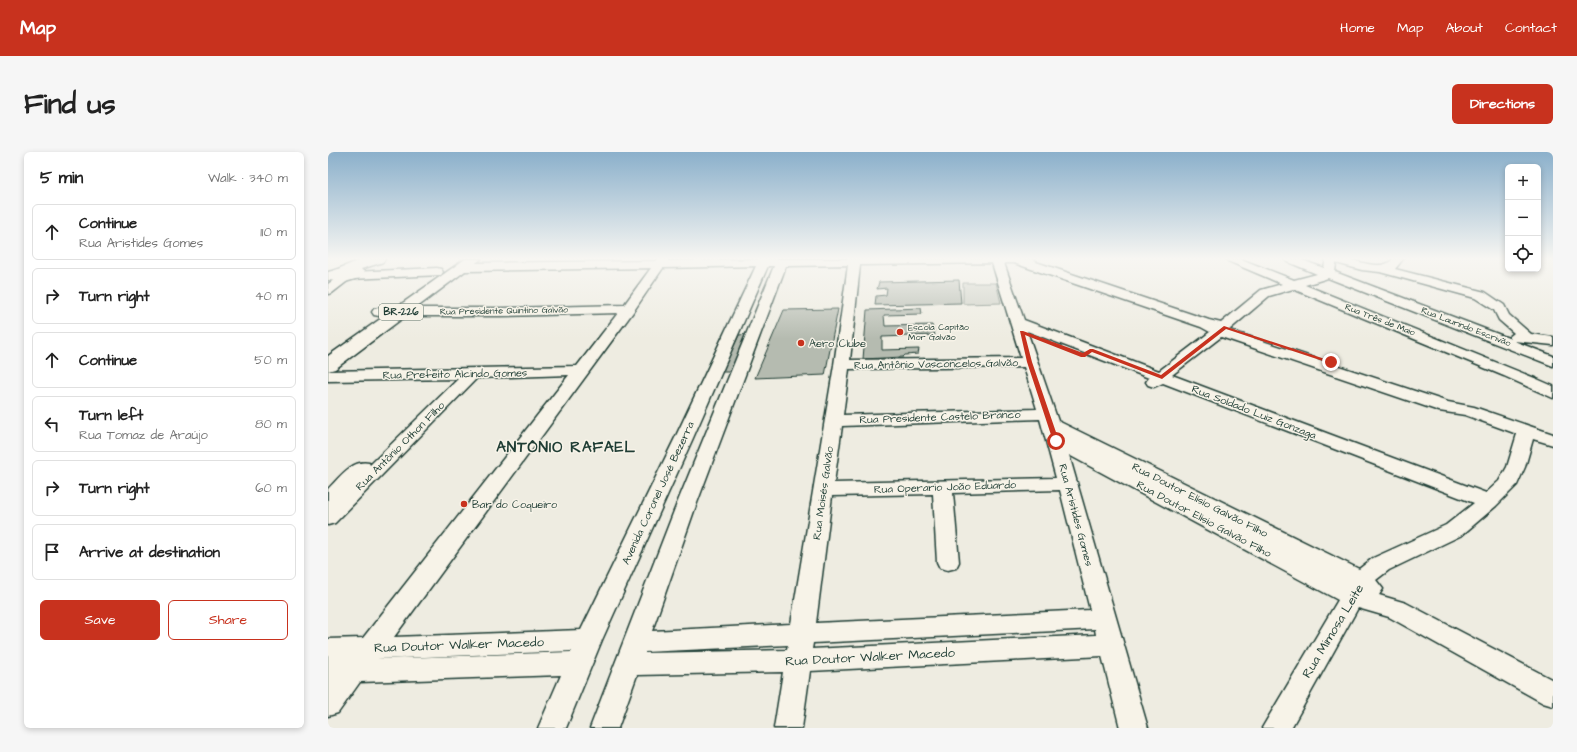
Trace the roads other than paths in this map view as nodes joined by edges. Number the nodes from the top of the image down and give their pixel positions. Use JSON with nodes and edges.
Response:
{"nodes":[{"id":1,"x":416,"y":286,"type":"edge"},
{"id":2,"x":434,"y":286,"type":"edge"},
{"id":3,"x":644,"y":286,"type":"edge"},
{"id":4,"x":763,"y":286,"type":"edge"},
{"id":5,"x":851,"y":286,"type":"edge"},
{"id":6,"x":1010,"y":286,"type":"edge"},
{"id":7,"x":1087,"y":286,"type":"edge"},
{"id":8,"x":1289,"y":286,"type":"edge"},
{"id":9,"x":1294,"y":286,"type":"edge"},
{"id":10,"x":1360,"y":286,"type":"edge"},
{"id":11,"x":1446,"y":286,"type":"edge"},
{"id":12,"x":756,"y":303,"type":"junction"},
{"id":13,"x":628,"y":309,"type":"junction"},
{"id":14,"x":379,"y":312,"type":"junction"},
{"id":15,"x":401,"y":312,"type":"junction"},
{"id":16,"x":1020,"y":327,"type":"junction"},
{"id":17,"x":734,"y":329,"type":"junction"},
{"id":18,"x":755,"y":329,"type":"junction"},
{"id":19,"x":1223,"y":330,"type":"junction"},
{"id":20,"x":1487,"y":335,"type":"junction"},
{"id":21,"x":1527,"y":338,"type":"junction"},
{"id":22,"x":1553,"y":341,"type":"edge"},
{"id":23,"x":328,"y":348,"type":"edge"},
{"id":24,"x":1553,"y":361,"type":"edge"},
{"id":25,"x":1029,"y":362,"type":"junction"},
{"id":26,"x":328,"y":365,"type":"edge"},
{"id":27,"x":842,"y":365,"type":"junction"},
{"id":28,"x":582,"y":370,"type":"junction"},
{"id":29,"x":738,"y":373,"type":"junction"},
{"id":30,"x":465,"y":374,"type":"junction"},
{"id":31,"x":713,"y":374,"type":"junction"},
{"id":32,"x":328,"y":376,"type":"edge"},
{"id":33,"x":1158,"y":380,"type":"junction"},
{"id":34,"x":1553,"y":393,"type":"edge"},
{"id":35,"x":700,"y":402,"type":"junction"},
{"id":36,"x":727,"y":402,"type":"junction"},
{"id":37,"x":833,"y":421,"type":"junction"},
{"id":38,"x":1051,"y":426,"type":"junction"},
{"id":39,"x":1527,"y":432,"type":"junction"},
{"id":40,"x":713,"y":437,"type":"junction"},
{"id":41,"x":684,"y":438,"type":"junction"},
{"id":42,"x":1553,"y":440,"type":"edge"},
{"id":43,"x":1067,"y":484,"type":"junction"},
{"id":44,"x":943,"y":488,"type":"junction"},
{"id":45,"x":824,"y":490,"type":"junction"},
{"id":46,"x":328,"y":500,"type":"edge"},
{"id":47,"x":1484,"y":506,"type":"junction"},
{"id":48,"x":328,"y":518,"type":"edge"},
{"id":49,"x":948,"y":562,"type":"dead end"},
{"id":50,"x":1355,"y":584,"type":"junction"},
{"id":51,"x":1103,"y":619,"type":"junction"},
{"id":52,"x":802,"y":635,"type":"junction"},
{"id":53,"x":589,"y":640,"type":"junction"},
{"id":54,"x":1112,"y":645,"type":"junction"},
{"id":55,"x":371,"y":648,"type":"junction"},
{"id":56,"x":328,"y":650,"type":"edge"},
{"id":57,"x":632,"y":653,"type":"junction"},
{"id":58,"x":798,"y":661,"type":"junction"},
{"id":59,"x":580,"y":664,"type":"junction"},
{"id":60,"x":340,"y":672,"type":"edge"},
{"id":61,"x":1553,"y":694,"type":"edge"},
{"id":62,"x":328,"y":704,"type":"edge"},
{"id":63,"x":552,"y":728,"type":"edge"},
{"id":64,"x":604,"y":728,"type":"edge"},
{"id":65,"x":788,"y":728,"type":"edge"},
{"id":66,"x":1134,"y":728,"type":"edge"},
{"id":67,"x":1276,"y":728,"type":"edge"}],
"edges":[{"from":1,"to":14,"type":"main road","number":"BR-226"},
{"from":2,"to":15,"type":"main road","number":"BR-226"},
{"from":3,"to":13,"type":"street"},
{"from":4,"to":12,"type":"street","name":"Avenida Coronel José Bezerra"},
{"from":5,"to":27,"type":"street","name":"Rua Moisés Galvão"},
{"from":6,"to":16,"type":"street","name":"Rua Aristides Gomes"},
{"from":7,"to":19,"type":"street"},
{"from":8,"to":19,"type":"street"},
{"from":9,"to":34,"type":"street","name":"Rua Três de Maio"},
{"from":10,"to":20,"type":"street","name":"Rua Laurindo Escrivão"},
{"from":11,"to":21,"type":"street"},
{"from":12,"to":17,"type":"street","name":"Avenida Coronel José Bezerra"},
{"from":12,"to":18,"type":"street","name":"Avenida Coronel José Bezerra"},
{"from":13,"to":15,"type":"street","name":"Rua Presidente Quintino Galvão"},
{"from":13,"to":28,"type":"street"},
{"from":14,"to":15,"type":"street","name":"Rua Presidente Quintino Galvão"},
{"from":14,"to":23,"type":"main road","number":"BR-226"},
{"from":15,"to":26,"type":"main road","number":"BR-226"},
{"from":16,"to":25,"type":"street","name":"Rua Aristides Gomes"},
{"from":16,"to":33,"type":"street","name":"Rua Soldado Luiz Gonzaga"},
{"from":17,"to":18,"type":"street"},
{"from":17,"to":31,"type":"street","name":"Avenida Coronel José Bezerra"},
{"from":18,"to":29,"type":"street","name":"Avenida Coronel José Bezerra"},
{"from":19,"to":33,"type":"street"},
{"from":19,"to":39,"type":"street"},
{"from":20,"to":21,"type":"street"},
{"from":20,"to":24,"type":"street","name":"Rua Laurindo Escrivão"},
{"from":21,"to":22,"type":"street"},
{"from":25,"to":27,"type":"street","name":"Rua Antônio Vasconcelos Galvão"},
{"from":25,"to":38,"type":"street","name":"Rua Aristides Gomes"},
{"from":27,"to":37,"type":"street","name":"Rua Moisés Galvão"},
{"from":28,"to":30,"type":"street","name":"Rua Prefeito Alcindo Gomes"},
{"from":28,"to":55,"type":"street"},
{"from":29,"to":31,"type":"street"},
{"from":29,"to":36,"type":"street","name":"Avenida Coronel José Bezerra"},
{"from":30,"to":32,"type":"street","name":"Rua Prefeito Alcindo Gomes"},
{"from":30,"to":46,"type":"street","name":"Rua Antônio Othon Filho"},
{"from":30,"to":48,"type":"street","name":"Rua Antônio Othon Filho"},
{"from":31,"to":35,"type":"street","name":"Avenida Coronel José Bezerra"},
{"from":33,"to":47,"type":"street","name":"Rua Soldado Luiz Gonzaga"},
{"from":35,"to":36,"type":"street"},
{"from":35,"to":41,"type":"street","name":"Avenida Coronel José Bezerra"},
{"from":36,"to":40,"type":"street","name":"Avenida Coronel José Bezerra"},
{"from":37,"to":38,"type":"street","name":"Rua Presidente Castelo Branco"},
{"from":37,"to":45,"type":"street","name":"Rua Moisés Galvão"},
{"from":38,"to":43,"type":"street","name":"Rua Aristides Gomes"},
{"from":38,"to":50,"type":"street","name":"Rua Doutor Elisio Galvão Filho"},
{"from":39,"to":42,"type":"street"},
{"from":39,"to":47,"type":"street","name":"Rua Mimosa Leite"},
{"from":40,"to":41,"type":"street"},
{"from":40,"to":57,"type":"street","name":"Avenida Coronel José Bezerra"},
{"from":41,"to":53,"type":"street","name":"Avenida Coronel José Bezerra"},
{"from":43,"to":44,"type":"street","name":"Rua Operario João Eduardo"},
{"from":43,"to":51,"type":"street","name":"Rua Aristides Gomes"},
{"from":44,"to":45,"type":"street","name":"Rua Operario João Eduardo"},
{"from":44,"to":49,"type":"street"},
{"from":45,"to":52,"type":"street","name":"Rua Moisés Galvão"},
{"from":47,"to":50,"type":"street","name":"Rua Mimosa Leite"},
{"from":50,"to":61,"type":"street","name":"Rua Doutor Elisio Galvão Filho"},
{"from":50,"to":67,"type":"street","name":"Rua Mimosa Leite"},
{"from":51,"to":52,"type":"street"},
{"from":51,"to":54,"type":"street","name":"Rua Aristides Gomes"},
{"from":52,"to":57,"type":"street"},
{"from":52,"to":58,"type":"street","name":"Rua Moisés Galvão"},
{"from":53,"to":55,"type":"street","name":"Rua Doutor Walker Macedo"},
{"from":53,"to":59,"type":"street","name":"Avenida Coronel José Bezerra"},
{"from":54,"to":58,"type":"street","name":"Rua Doutor Walker Macedo"},
{"from":54,"to":66,"type":"street","name":"Rua Aristides Gomes"},
{"from":55,"to":56,"type":"street","name":"Rua Doutor Walker Macedo"},
{"from":55,"to":60,"type":"street"},
{"from":57,"to":58,"type":"street","name":"Rua Doutor Walker Macedo"},
{"from":57,"to":64,"type":"street","name":"Avenida Coronel José Bezerra"},
{"from":58,"to":65,"type":"street","name":"Rua Moisés Galvão"},
{"from":59,"to":60,"type":"street","name":"Rua Doutor Walker Macedo"},
{"from":59,"to":63,"type":"street","name":"Avenida Coronel José Bezerra"},
{"from":60,"to":62,"type":"street"}]}
